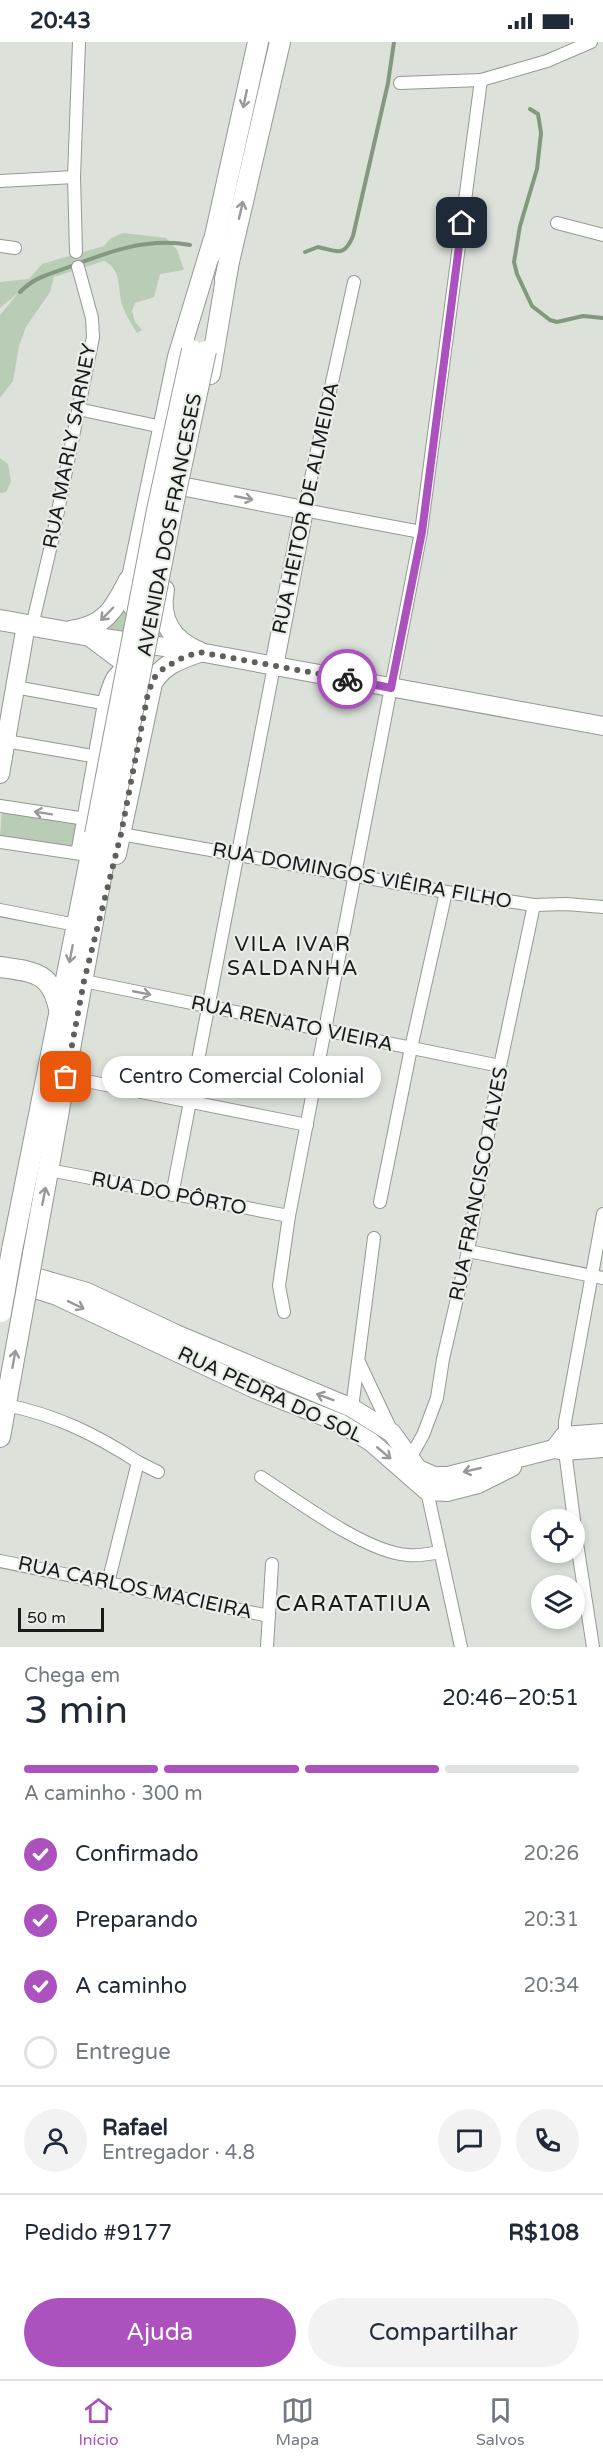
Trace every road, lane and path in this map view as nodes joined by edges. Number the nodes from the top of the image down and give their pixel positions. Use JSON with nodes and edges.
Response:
{"nodes":[{"id":1,"x":79,"y":42,"type":"edge"},
{"id":2,"x":258,"y":42,"type":"edge"},
{"id":3,"x":280,"y":42,"type":"edge"},
{"id":4,"x":591,"y":42,"type":"edge"},
{"id":5,"x":567,"y":46,"type":"edge"},
{"id":6,"x":481,"y":80,"type":"junction"},
{"id":7,"x":400,"y":84,"type":"dead end"},
{"id":8,"x":74,"y":177,"type":"junction"},
{"id":9,"x":0,"y":181,"type":"edge"},
{"id":10,"x":557,"y":223,"type":"dead end"},
{"id":11,"x":603,"y":235,"type":"edge"},
{"id":12,"x":213,"y":242,"type":"junction"},
{"id":13,"x":0,"y":246,"type":"edge"},
{"id":14,"x":15,"y":248,"type":"dead end"},
{"id":15,"x":76,"y":252,"type":"dead end"},
{"id":16,"x":78,"y":267,"type":"dead end"},
{"id":17,"x":228,"y":267,"type":"junction"},
{"id":18,"x":354,"y":282,"type":"dead end"},
{"id":19,"x":199,"y":351,"type":"junction"},
{"id":20,"x":78,"y":409,"type":"junction"},
{"id":21,"x":162,"y":427,"type":"junction"},
{"id":22,"x":186,"y":488,"type":"junction"},
{"id":23,"x":304,"y":510,"type":"junction"},
{"id":24,"x":422,"y":532,"type":"junction"},
{"id":25,"x":132,"y":575,"type":"junction"},
{"id":26,"x":162,"y":599,"type":"junction"},
{"id":27,"x":0,"y":620,"type":"edge"},
{"id":28,"x":29,"y":625,"type":"junction"},
{"id":29,"x":65,"y":632,"type":"junction"},
{"id":30,"x":90,"y":636,"type":"junction"},
{"id":31,"x":199,"y":652,"type":"junction"},
{"id":32,"x":274,"y":666,"type":"junction"},
{"id":33,"x":139,"y":673,"type":"junction"},
{"id":34,"x":15,"y":687,"type":"junction"},
{"id":35,"x":391,"y":688,"type":"junction"},
{"id":36,"x":147,"y":700,"type":"junction"},
{"id":37,"x":108,"y":704,"type":"junction"},
{"id":38,"x":603,"y":726,"type":"edge"},
{"id":39,"x":6,"y":741,"type":"junction"},
{"id":40,"x":98,"y":758,"type":"junction"},
{"id":41,"x":0,"y":774,"type":"edge"},
{"id":42,"x":0,"y":806,"type":"edge"},
{"id":43,"x":103,"y":830,"type":"junction"},
{"id":44,"x":0,"y":842,"type":"edge"},
{"id":45,"x":81,"y":855,"type":"junction"},
{"id":46,"x":237,"y":855,"type":"junction"},
{"id":47,"x":355,"y":876,"type":"junction"},
{"id":48,"x":446,"y":892,"type":"junction"},
{"id":49,"x":534,"y":905,"type":"junction"},
{"id":50,"x":603,"y":907,"type":"edge"},
{"id":51,"x":0,"y":910,"type":"edge"},
{"id":52,"x":76,"y":925,"type":"junction"},
{"id":53,"x":0,"y":967,"type":"edge"},
{"id":54,"x":84,"y":981,"type":"junction"},
{"id":55,"x":208,"y":1006,"type":"junction"},
{"id":56,"x":59,"y":1010,"type":"junction"},
{"id":57,"x":326,"y":1030,"type":"junction"},
{"id":58,"x":411,"y":1048,"type":"junction"},
{"id":59,"x":500,"y":1066,"type":"junction"},
{"id":60,"x":66,"y":1077,"type":"junction"},
{"id":61,"x":189,"y":1102,"type":"junction"},
{"id":62,"x":307,"y":1125,"type":"junction"},
{"id":63,"x":49,"y":1170,"type":"junction"},
{"id":64,"x":172,"y":1195,"type":"junction"},
{"id":65,"x":380,"y":1203,"type":"dead end"},
{"id":66,"x":603,"y":1214,"type":"edge"},
{"id":67,"x":289,"y":1216,"type":"junction"},
{"id":68,"x":374,"y":1238,"type":"dead end"},
{"id":69,"x":468,"y":1251,"type":"junction"},
{"id":70,"x":0,"y":1274,"type":"edge"},
{"id":71,"x":597,"y":1277,"type":"edge"},
{"id":72,"x":0,"y":1286,"type":"edge"},
{"id":73,"x":284,"y":1312,"type":"dead end"},
{"id":74,"x":1,"y":1316,"type":"edge"},
{"id":75,"x":168,"y":1330,"type":"junction"},
{"id":76,"x":138,"y":1335,"type":"junction"},
{"id":77,"x":359,"y":1362,"type":"junction"},
{"id":78,"x":6,"y":1405,"type":"junction"},
{"id":79,"x":352,"y":1408,"type":"junction"},
{"id":80,"x":392,"y":1432,"type":"junction"},
{"id":81,"x":603,"y":1432,"type":"edge"},
{"id":82,"x":0,"y":1437,"type":"edge"},
{"id":83,"x":561,"y":1445,"type":"junction"},
{"id":84,"x":603,"y":1448,"type":"edge"},
{"id":85,"x":526,"y":1458,"type":"junction"},
{"id":86,"x":138,"y":1462,"type":"junction"},
{"id":87,"x":413,"y":1468,"type":"junction"},
{"id":88,"x":158,"y":1472,"type":"dead end"},
{"id":89,"x":261,"y":1477,"type":"dead end"},
{"id":90,"x":427,"y":1491,"type":"junction"},
{"id":91,"x":572,"y":1509,"type":"edge"},
{"id":92,"x":440,"y":1552,"type":"junction"},
{"id":93,"x":0,"y":1560,"type":"edge"},
{"id":94,"x":580,"y":1563,"type":"edge"},
{"id":95,"x":272,"y":1564,"type":"dead end"},
{"id":96,"x":108,"y":1583,"type":"junction"},
{"id":97,"x":269,"y":1616,"type":"junction"},
{"id":98,"x":267,"y":1647,"type":"edge"},
{"id":99,"x":461,"y":1647,"type":"edge"},
{"id":100,"x":593,"y":1647,"type":"edge"}],
"edges":[{"from":1,"to":8,"type":"street"},
{"from":2,"to":12,"type":"main road","name":"AVENIDA DOS FRANCESES","one_way":true},
{"from":17,"to":3,"type":"main road","name":"AVENIDA DOS FRANCESES","one_way":true},
{"from":4,"to":5,"type":"street"},
{"from":5,"to":6,"type":"street"},
{"from":6,"to":7,"type":"street"},
{"from":6,"to":24,"type":"street"},
{"from":8,"to":9,"type":"street"},
{"from":8,"to":15,"type":"street"},
{"from":10,"to":11,"type":"street"},
{"from":12,"to":19,"type":"main road","name":"AVENIDA DOS FRANCESES"},
{"from":12,"to":21,"type":"main road"},
{"from":13,"to":14,"type":"street"},
{"from":16,"to":20,"type":"street","name":"RUA MARLY SARNEY"},
{"from":17,"to":19,"type":"main road","name":"AVENIDA DOS FRANCESES"},
{"from":17,"to":22,"type":"main road"},
{"from":18,"to":23,"type":"street","name":"RUA HEITOR DE ALMEIDA"},
{"from":19,"to":43,"type":"main road","name":"AVENIDA DOS FRANCESES","bridge":true},
{"from":20,"to":21,"type":"street"},
{"from":20,"to":28,"type":"street","name":"RUA MARLY SARNEY"},
{"from":21,"to":25,"type":"main road"},
{"from":22,"to":23,"type":"street","one_way":true},
{"from":22,"to":26,"type":"main road"},
{"from":23,"to":24,"type":"street"},
{"from":23,"to":32,"type":"street","name":"RUA HEITOR DE ALMEIDA"},
{"from":24,"to":35,"type":"street"},
{"from":25,"to":26,"type":"main road"},
{"from":25,"to":29,"type":"main road","one_way":true},
{"from":26,"to":31,"type":"main road"},
{"from":27,"to":28,"type":"main road"},
{"from":28,"to":29,"type":"main road"},
{"from":28,"to":34,"type":"street"},
{"from":29,"to":30,"type":"main road"},
{"from":30,"to":31,"type":"street"},
{"from":30,"to":33,"type":"main road"},
{"from":31,"to":32,"type":"street"},
{"from":31,"to":36,"type":"main road"},
{"from":32,"to":35,"type":"street"},
{"from":32,"to":46,"type":"street","name":"RUA HEITOR DE ALMEIDA"},
{"from":33,"to":36,"type":"main road"},
{"from":33,"to":37,"type":"main road"},
{"from":34,"to":37,"type":"street"},
{"from":34,"to":39,"type":"street"},
{"from":35,"to":38,"type":"street"},
{"from":35,"to":47,"type":"street"},
{"from":36,"to":43,"type":"main road"},
{"from":37,"to":40,"type":"main road"},
{"from":39,"to":40,"type":"street"},
{"from":39,"to":41,"type":"street"},
{"from":40,"to":43,"type":"main road"},
{"from":43,"to":42,"type":"street","name":"RUA DOMINGOS VIÊIRA FILHO","one_way":true},
{"from":43,"to":45,"type":"main road"},
{"from":43,"to":46,"type":"street","name":"RUA DOMINGOS VIÊIRA FILHO"},
{"from":43,"to":52,"type":"main road","name":"AVENIDA DOS FRANCESES"},
{"from":43,"to":54,"type":"main road","name":"AVENIDA DOS FRANCESES"},
{"from":44,"to":45,"type":"street"},
{"from":45,"to":52,"type":"main road"},
{"from":46,"to":47,"type":"street","name":"RUA DOMINGOS VIÊIRA FILHO"},
{"from":46,"to":55,"type":"street","name":"RUA HEITOR DE ALMEIDA"},
{"from":47,"to":48,"type":"street","name":"RUA DOMINGOS VIÊIRA FILHO"},
{"from":47,"to":57,"type":"street"},
{"from":48,"to":49,"type":"street","name":"RUA DOMINGOS VIÊIRA FILHO"},
{"from":48,"to":58,"type":"street"},
{"from":49,"to":50,"type":"street","name":"RUA DOMINGOS VIÊIRA FILHO"},
{"from":49,"to":59,"type":"street","name":"RUA FRANCISCO ALVES"},
{"from":51,"to":52,"type":"street"},
{"from":52,"to":56,"type":"main road","name":"AVENIDA DOS FRANCESES","one_way":true},
{"from":53,"to":56,"type":"main road"},
{"from":54,"to":55,"type":"street","name":"RUA RENATO VIEIRA","one_way":true},
{"from":54,"to":60,"type":"main road","name":"AVENIDA DOS FRANCESES"},
{"from":55,"to":57,"type":"street","name":"RUA RENATO VIEIRA"},
{"from":55,"to":61,"type":"street","name":"RUA HEITOR DE ALMEIDA"},
{"from":56,"to":74,"type":"main road","name":"AVENIDA DOS FRANCESES","bridge":true},
{"from":57,"to":58,"type":"street","name":"RUA RENATO VIEIRA"},
{"from":57,"to":62,"type":"street"},
{"from":58,"to":59,"type":"street","name":"RUA RENATO VIEIRA"},
{"from":58,"to":65,"type":"street"},
{"from":59,"to":69,"type":"street","name":"RUA FRANCISCO ALVES"},
{"from":60,"to":61,"type":"street"},
{"from":60,"to":63,"type":"main road","name":"AVENIDA DOS FRANCESES"},
{"from":61,"to":62,"type":"street"},
{"from":61,"to":64,"type":"street","name":"RUA HEITOR DE ALMEIDA"},
{"from":62,"to":67,"type":"street"},
{"from":63,"to":64,"type":"street","name":"RUA DO PÔRTO"},
{"from":78,"to":63,"type":"main road","name":"AVENIDA DOS FRANCESES","one_way":true,"bridge":true},
{"from":64,"to":67,"type":"street","name":"RUA DO PÔRTO"},
{"from":66,"to":71,"type":"street"},
{"from":67,"to":73,"type":"street"},
{"from":68,"to":77,"type":"street"},
{"from":69,"to":71,"type":"street"},
{"from":69,"to":87,"type":"street","name":"RUA FRANCISCO ALVES"},
{"from":70,"to":75,"type":"street","name":"RUA PEDRA DO SOL"},
{"from":71,"to":83,"type":"street"},
{"from":72,"to":76,"type":"street","name":"RUA PEDRA DO SOL","one_way":true},
{"from":75,"to":76,"type":"street"},
{"from":79,"to":75,"type":"street","name":"RUA PEDRA DO SOL","one_way":true},
{"from":76,"to":87,"type":"street","name":"RUA PEDRA DO SOL","one_way":true},
{"from":77,"to":79,"type":"street"},
{"from":77,"to":80,"type":"street"},
{"from":78,"to":82,"type":"main road","name":"AVENIDA DOS FRANCESES"},
{"from":78,"to":86,"type":"street"},
{"from":79,"to":80,"type":"street","name":"RUA PEDRA DO SOL"},
{"from":80,"to":87,"type":"street","name":"RUA PEDRA DO SOL"},
{"from":81,"to":83,"type":"street","name":"RUA PEDRA DO SOL"},
{"from":83,"to":84,"type":"street","name":"RUA PEDRA DO SOL"},
{"from":83,"to":85,"type":"street","name":"RUA PEDRA DO SOL"},
{"from":83,"to":91,"type":"street"},
{"from":85,"to":87,"type":"street","name":"RUA PEDRA DO SOL","one_way":true},
{"from":85,"to":90,"type":"street","name":"RUA PEDRA DO SOL"},
{"from":86,"to":88,"type":"street"},
{"from":86,"to":96,"type":"street"},
{"from":87,"to":90,"type":"street","name":"RUA PEDRA DO SOL"},
{"from":89,"to":92,"type":"street"},
{"from":90,"to":92,"type":"street"},
{"from":92,"to":99,"type":"street"},
{"from":93,"to":96,"type":"street","name":"RUA CARLOS MACIEIRA"},
{"from":94,"to":100,"type":"street"},
{"from":95,"to":97,"type":"street"},
{"from":96,"to":97,"type":"street","name":"RUA CARLOS MACIEIRA"},
{"from":97,"to":98,"type":"street"}]}
